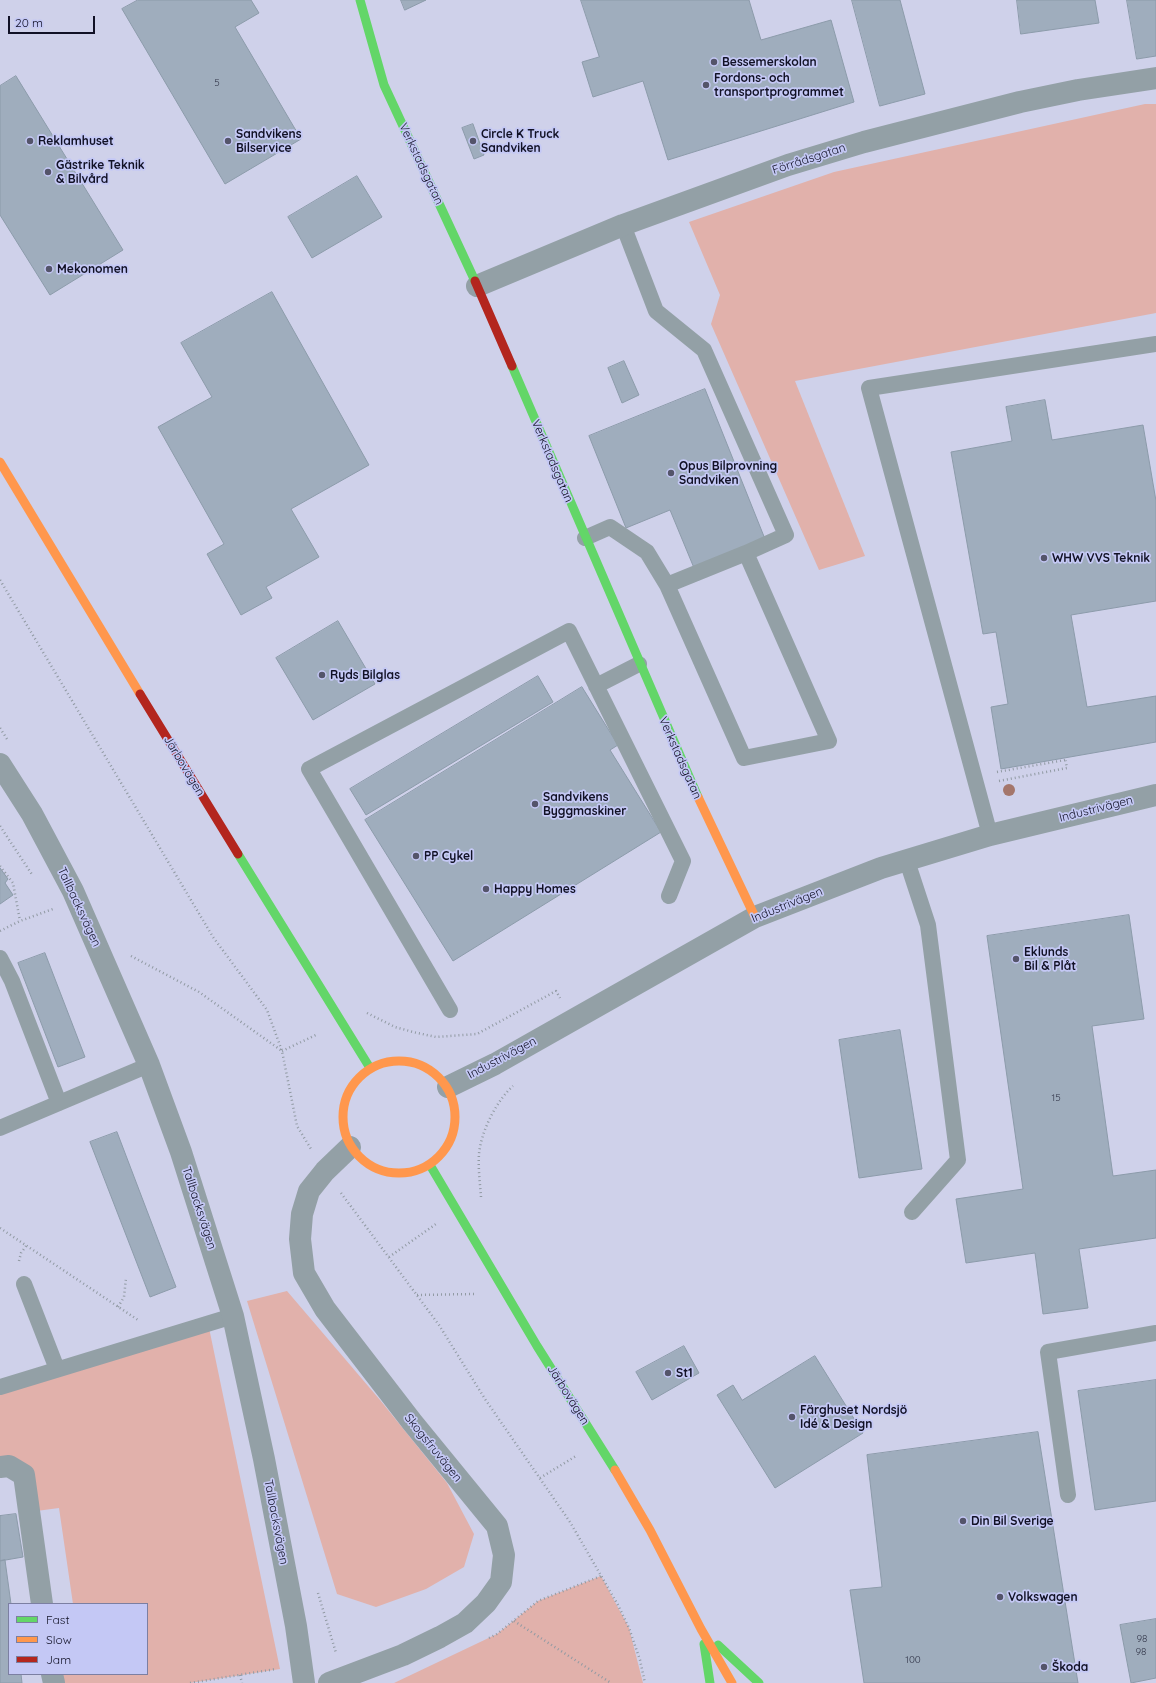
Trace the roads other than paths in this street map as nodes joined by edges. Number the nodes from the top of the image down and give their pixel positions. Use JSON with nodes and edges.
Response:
{"nodes":[{"id":1,"x":360,"y":0,"type":"edge"},
{"id":2,"x":1156,"y":78,"type":"edge"},
{"id":3,"x":623,"y":225,"type":"junction"},
{"id":4,"x":477,"y":286,"type":"junction"},
{"id":5,"x":1156,"y":344,"type":"edge"},
{"id":6,"x":0,"y":462,"type":"edge"},
{"id":7,"x":585,"y":538,"type":"junction"},
{"id":8,"x":746,"y":553,"type":"junction"},
{"id":9,"x":667,"y":585,"type":"junction"},
{"id":10,"x":639,"y":664,"type":"junction"},
{"id":11,"x":596,"y":686,"type":"junction"},
{"id":12,"x":0,"y":764,"type":"edge"},
{"id":13,"x":1156,"y":795,"type":"edge"},
{"id":14,"x":990,"y":835,"type":"junction"},
{"id":15,"x":907,"y":861,"type":"junction"},
{"id":16,"x":669,"y":896,"type":"dead end"},
{"id":17,"x":755,"y":917,"type":"junction"},
{"id":18,"x":0,"y":958,"type":"edge"},
{"id":19,"x":450,"y":1010,"type":"dead end"},
{"id":20,"x":148,"y":1065,"type":"junction"},
{"id":21,"x":370,"y":1068,"type":"junction"},
{"id":22,"x":448,"y":1086,"type":"junction"},
{"id":23,"x":59,"y":1103,"type":"junction"},
{"id":24,"x":1,"y":1126,"type":"edge"},
{"id":25,"x":350,"y":1147,"type":"junction"},
{"id":26,"x":430,"y":1165,"type":"junction"},
{"id":27,"x":912,"y":1212,"type":"dead end"},
{"id":28,"x":24,"y":1284,"type":"dead end"},
{"id":29,"x":234,"y":1316,"type":"junction"},
{"id":30,"x":1156,"y":1333,"type":"edge"},
{"id":31,"x":57,"y":1369,"type":"junction"},
{"id":32,"x":0,"y":1388,"type":"edge"},
{"id":33,"x":0,"y":1467,"type":"edge"},
{"id":34,"x":1068,"y":1495,"type":"dead end"},
{"id":35,"x":42,"y":1603,"type":"edge"},
{"id":36,"x":701,"y":1629,"type":"junction"},
{"id":37,"x":304,"y":1683,"type":"edge"},
{"id":38,"x":330,"y":1683,"type":"edge"},
{"id":39,"x":710,"y":1683,"type":"edge"},
{"id":40,"x":732,"y":1683,"type":"edge"},
{"id":41,"x":759,"y":1683,"type":"edge"}],
"edges":[{"from":1,"to":4,"type":"main road","name":"Verkstadsgatan"},
{"from":2,"to":3,"type":"street","name":"Förrådsgatan"},
{"from":3,"to":4,"type":"street","name":"Förrådsgatan"},
{"from":3,"to":8,"type":"lane"},
{"from":4,"to":7,"type":"main road","name":"Verkstadsgatan"},
{"from":5,"to":14,"type":"lane"},
{"from":6,"to":21,"type":"main road","name":"Järbovägen"},
{"from":7,"to":9,"type":"lane"},
{"from":7,"to":10,"type":"main road","name":"Verkstadsgatan"},
{"from":8,"to":9,"type":"lane"},
{"from":8,"to":9,"type":"lane"},
{"from":10,"to":11,"type":"lane"},
{"from":10,"to":17,"type":"main road","name":"Verkstadsgatan"},
{"from":11,"to":16,"type":"lane"},
{"from":11,"to":19,"type":"lane"},
{"from":12,"to":20,"type":"street","name":"Tallbacksvägen"},
{"from":13,"to":14,"type":"street","name":"Industrivägen"},
{"from":14,"to":15,"type":"street","name":"Industrivägen"},
{"from":15,"to":17,"type":"street","name":"Industrivägen"},
{"from":15,"to":27,"type":"lane"},
{"from":17,"to":22,"type":"street","name":"Industrivägen"},
{"from":18,"to":23,"type":"lane"},
{"from":20,"to":23,"type":"lane"},
{"from":20,"to":29,"type":"street","name":"Tallbacksvägen"},
{"from":21,"to":22,"type":"main road"},
{"from":21,"to":25,"type":"main road"},
{"from":22,"to":26,"type":"main road"},
{"from":23,"to":24,"type":"lane"},
{"from":25,"to":26,"type":"main road"},
{"from":25,"to":38,"type":"street","name":"Skogsfruvägen"},
{"from":26,"to":36,"type":"main road","name":"Järbovägen"},
{"from":28,"to":31,"type":"lane"},
{"from":29,"to":31,"type":"lane"},
{"from":29,"to":37,"type":"street","name":"Tallbacksvägen"},
{"from":30,"to":34,"type":"lane"},
{"from":31,"to":32,"type":"lane"},
{"from":33,"to":35,"type":"street"},
{"from":36,"to":39,"type":"main road","name":"Järbovägen"},
{"from":36,"to":40,"type":"main road","name":"Järbovägen"},
{"from":36,"to":41,"type":"main road"}]}
